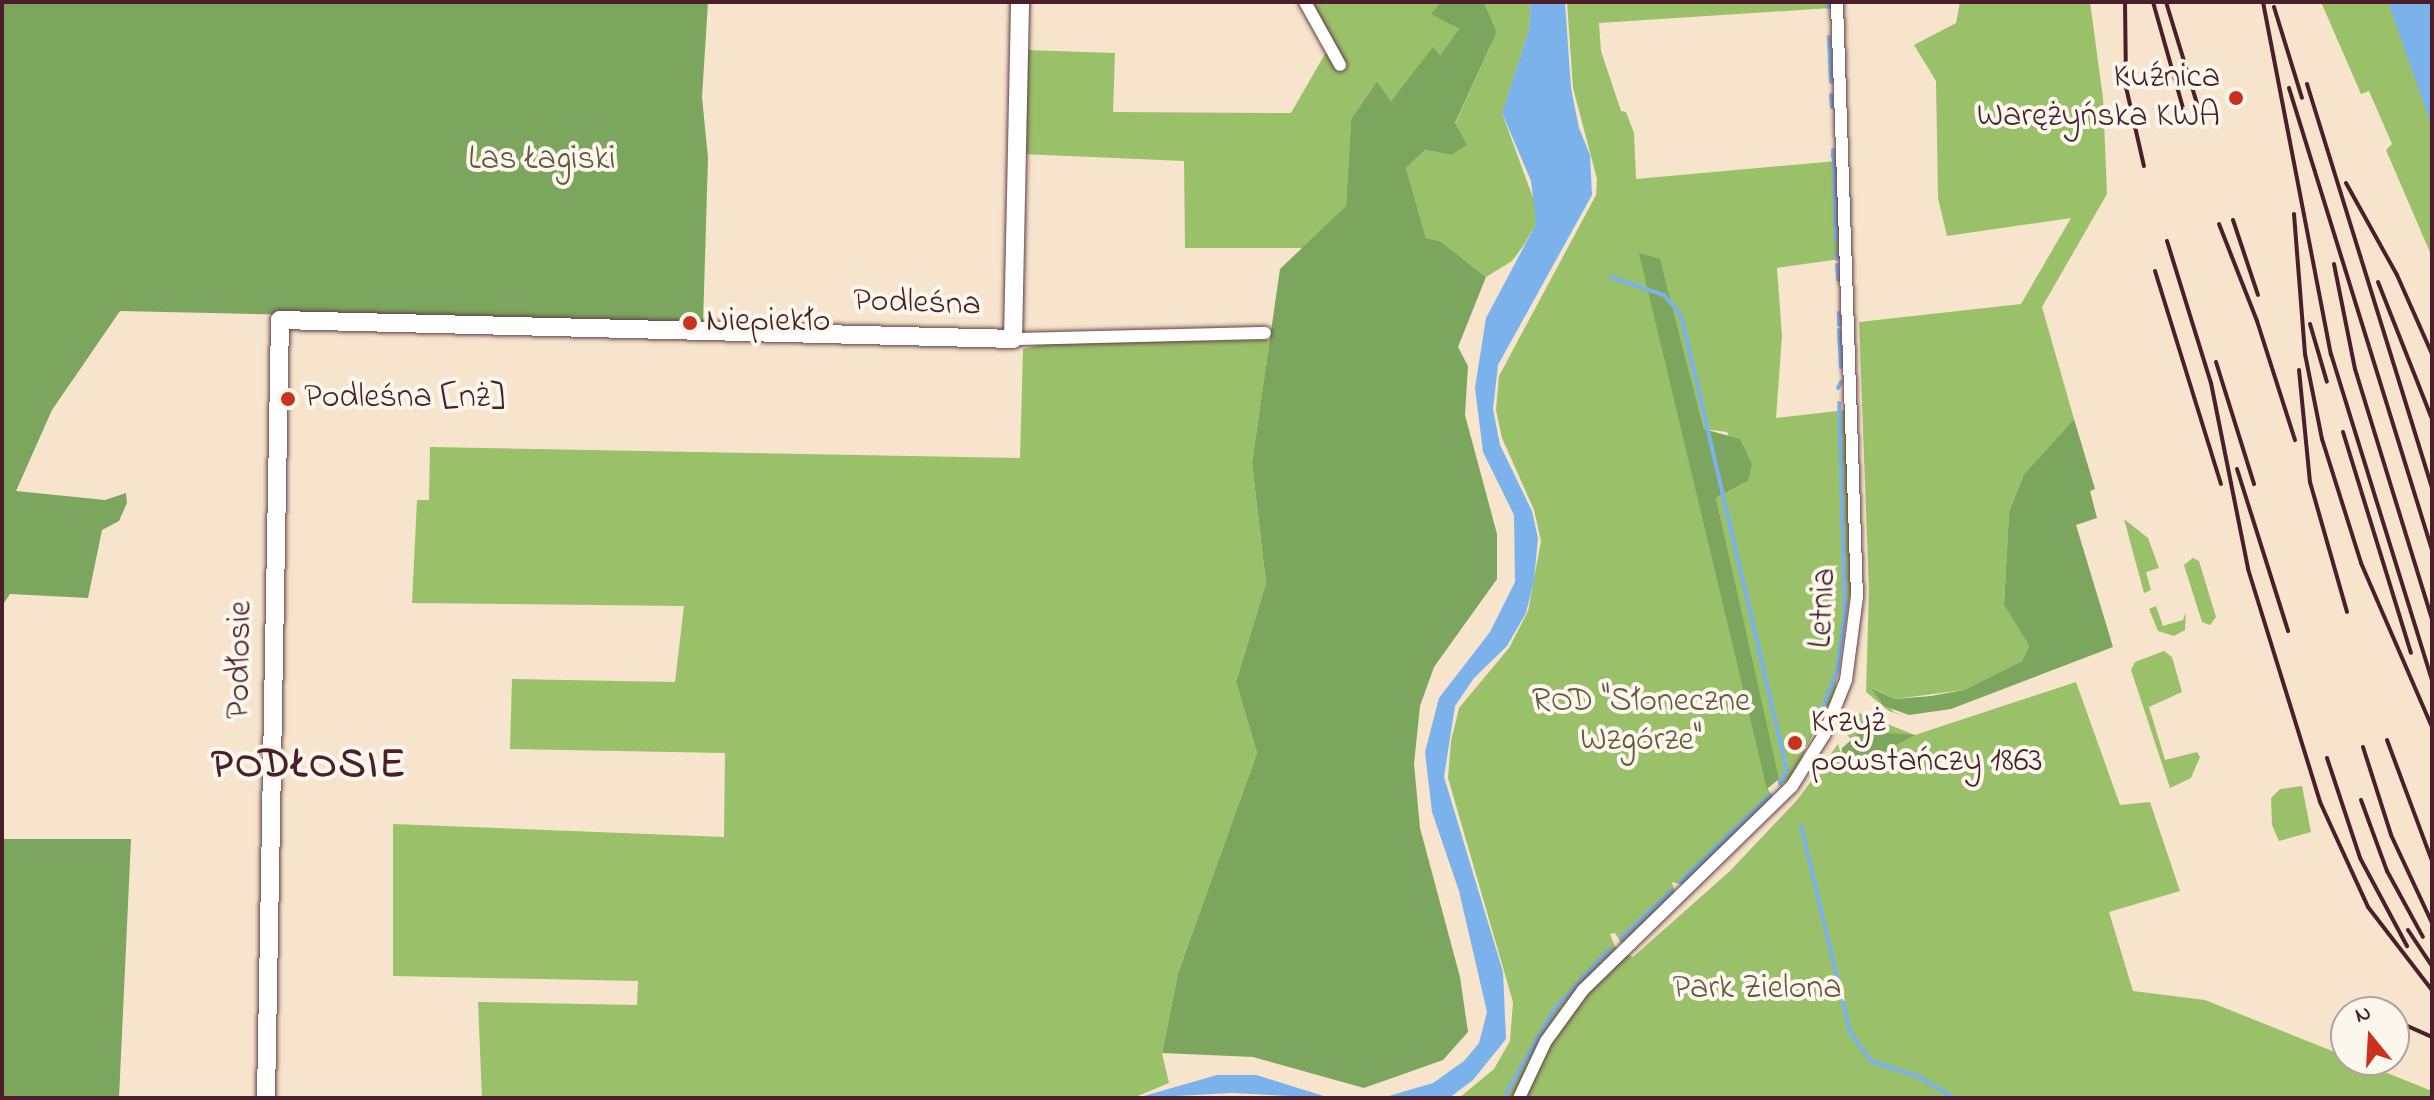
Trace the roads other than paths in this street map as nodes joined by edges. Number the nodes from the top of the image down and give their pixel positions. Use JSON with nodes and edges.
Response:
{"nodes":[{"id":1,"x":1020,"y":2,"type":"edge"},
{"id":2,"x":1305,"y":2,"type":"edge"},
{"id":3,"x":1837,"y":2,"type":"edge"},
{"id":4,"x":1340,"y":65,"type":"dead end"},
{"id":5,"x":280,"y":320,"type":"joint"},
{"id":6,"x":1265,"y":333,"type":"dead end"},
{"id":7,"x":1013,"y":339,"type":"junction"},
{"id":8,"x":266,"y":1098,"type":"edge"},
{"id":9,"x":1519,"y":1098,"type":"edge"}],
"edges":[{"from":1,"to":7,"type":"street"},
{"from":2,"to":4,"type":"street"},
{"from":3,"to":9,"type":"street","name":"Letnia"},
{"from":5,"to":7,"type":"street","name":"Podleśna"},
{"from":5,"to":8,"type":"street","name":"Podłosie"},
{"from":6,"to":7,"type":"street","name":"Podleśna"}]}
